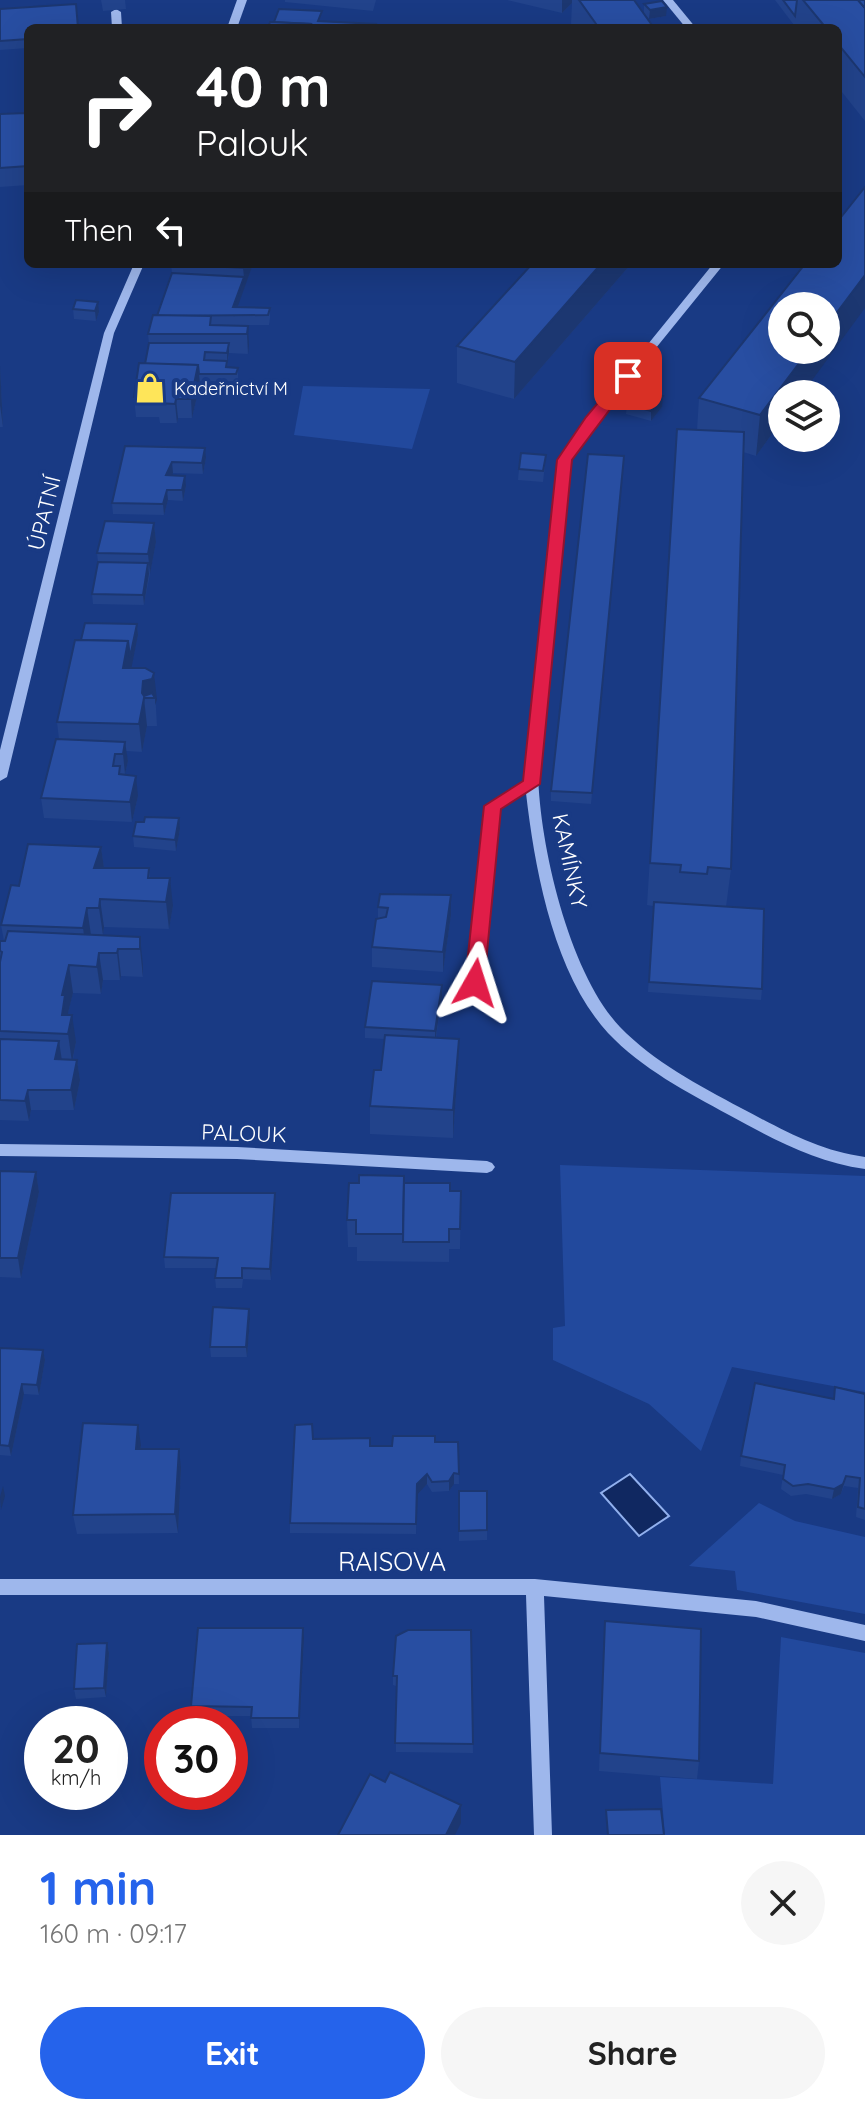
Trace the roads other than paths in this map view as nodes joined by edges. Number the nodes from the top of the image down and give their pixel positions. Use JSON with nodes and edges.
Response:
{"nodes":[{"id":1,"x":242,"y":0,"type":"edge"},
{"id":2,"x":668,"y":0,"type":"edge"},
{"id":3,"x":116,"y":12,"type":"dead end"},
{"id":4,"x":117,"y":24,"type":"edge"},
{"id":5,"x":233,"y":24,"type":"edge"},
{"id":6,"x":688,"y":24,"type":"edge"},
{"id":7,"x":137,"y":268,"type":"edge"},
{"id":8,"x":716,"y":268,"type":"edge"},
{"id":9,"x":0,"y":777,"type":"edge"},
{"id":10,"x":532,"y":784,"type":"junction"},
{"id":11,"x":475,"y":983,"type":"dead end"},
{"id":12,"x":0,"y":1150,"type":"edge"},
{"id":13,"x":865,"y":1163,"type":"edge"},
{"id":14,"x":487,"y":1167,"type":"dead end"},
{"id":15,"x":0,"y":1587,"type":"edge"},
{"id":16,"x":535,"y":1587,"type":"junction"},
{"id":17,"x":865,"y":1633,"type":"edge"},
{"id":18,"x":543,"y":1835,"type":"edge"}],
"edges":[{"from":1,"to":5,"type":"street"},
{"from":2,"to":6,"type":"street"},
{"from":3,"to":4,"type":"street"},
{"from":7,"to":9,"type":"street","name":"ÚPATNÍ"},
{"from":8,"to":10,"type":"street","name":"KAMÍNKY"},
{"from":10,"to":11,"type":"street"},
{"from":10,"to":13,"type":"street","name":"KAMÍNKY"},
{"from":12,"to":14,"type":"street","name":"PALOUK"},
{"from":15,"to":16,"type":"street","name":"RAISOVA"},
{"from":16,"to":17,"type":"street","name":"RAISOVA"},
{"from":16,"to":18,"type":"street"}]}
